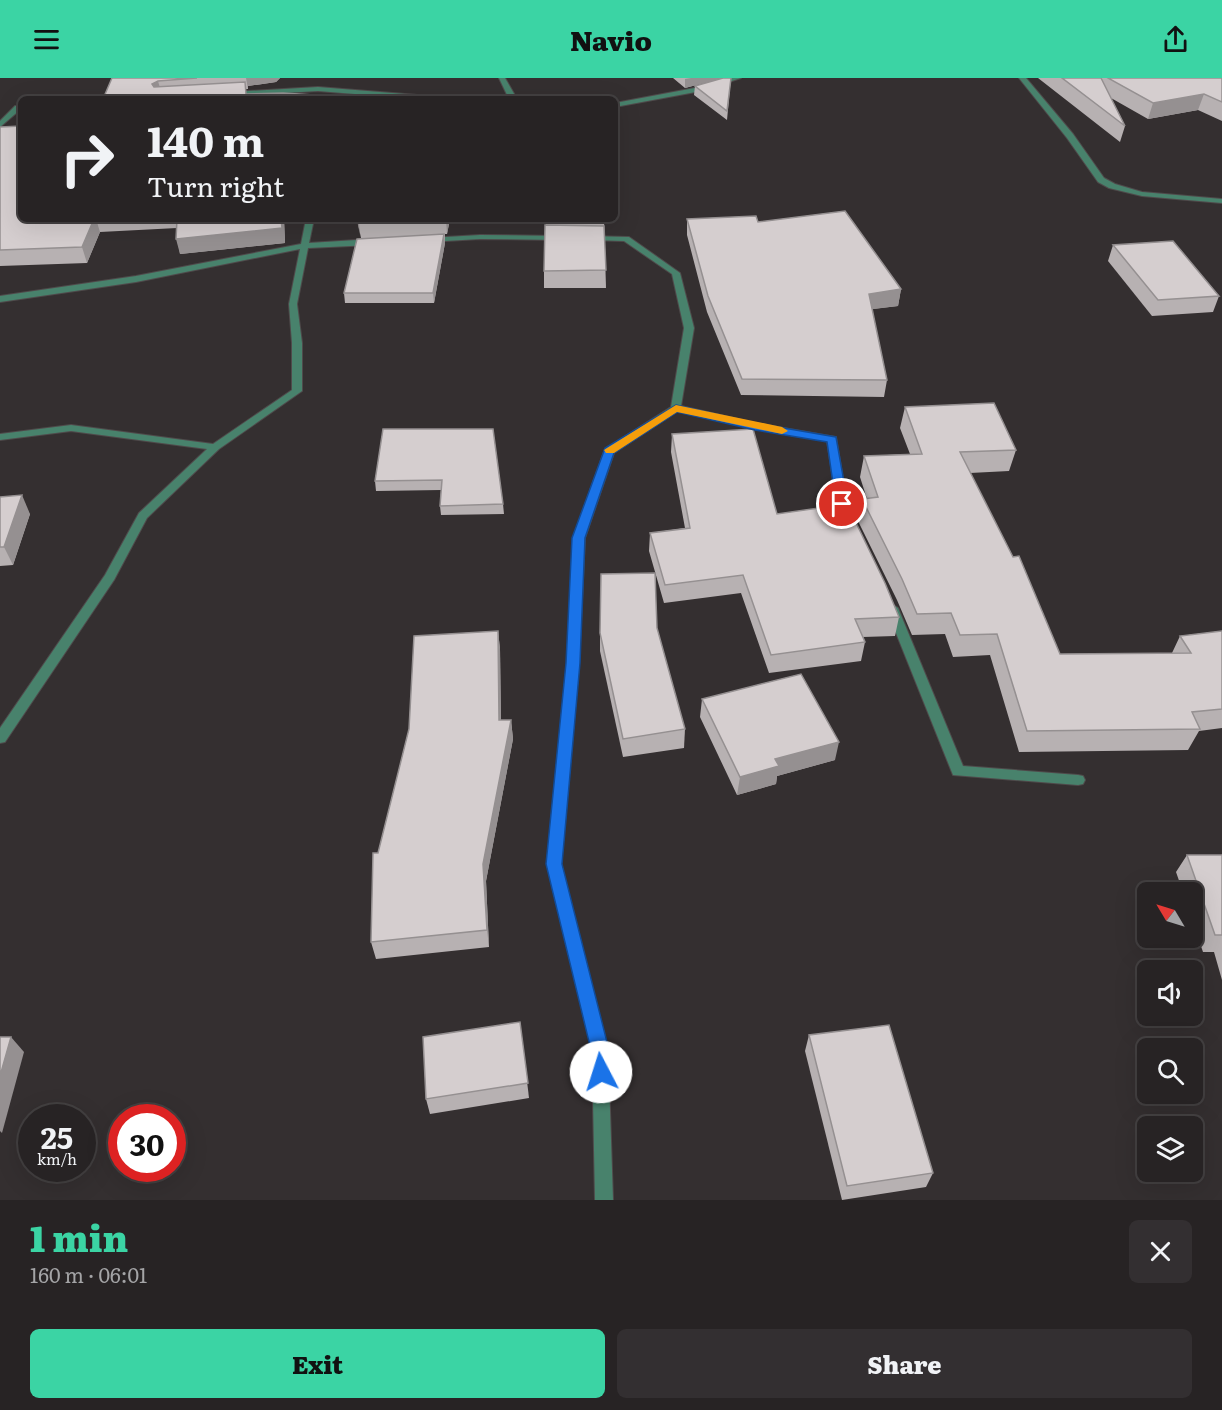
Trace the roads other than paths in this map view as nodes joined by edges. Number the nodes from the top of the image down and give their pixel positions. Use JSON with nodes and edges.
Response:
{"nodes":[{"id":1,"x":311,"y":78,"type":"edge"},
{"id":2,"x":502,"y":78,"type":"edge"},
{"id":3,"x":738,"y":78,"type":"edge"},
{"id":4,"x":1022,"y":78,"type":"edge"},
{"id":5,"x":302,"y":89,"type":"junction"},
{"id":6,"x":318,"y":89,"type":"junction"},
{"id":7,"x":383,"y":94,"type":"junction"},
{"id":8,"x":222,"y":95,"type":"edge"},
{"id":9,"x":306,"y":96,"type":"edge"},
{"id":10,"x":377,"y":96,"type":"edge"},
{"id":11,"x":407,"y":96,"type":"edge"},
{"id":12,"x":511,"y":96,"type":"edge"},
{"id":13,"x":618,"y":104,"type":"edge"},
{"id":14,"x":18,"y":108,"type":"edge"},
{"id":15,"x":0,"y":109,"type":"edge"},
{"id":16,"x":18,"y":110,"type":"edge"},
{"id":17,"x":0,"y":125,"type":"edge"},
{"id":18,"x":1222,"y":201,"type":"edge"},
{"id":19,"x":309,"y":222,"type":"edge"},
{"id":20,"x":421,"y":240,"type":"edge"},
{"id":21,"x":386,"y":242,"type":"edge"},
{"id":22,"x":303,"y":246,"type":"junction"},
{"id":23,"x":0,"y":299,"type":"edge"},
{"id":24,"x":676,"y":408,"type":"junction"},
{"id":25,"x":0,"y":437,"type":"edge"},
{"id":26,"x":215,"y":447,"type":"junction"},
{"id":27,"x":852,"y":525,"type":"edge"},
{"id":28,"x":889,"y":601,"type":"edge"},
{"id":29,"x":0,"y":738,"type":"edge"},
{"id":30,"x":1078,"y":780,"type":"dead end"},
{"id":31,"x":604,"y":1200,"type":"edge"}],
"edges":[{"from":1,"to":6,"type":"street"},
{"from":2,"to":12,"type":"street"},
{"from":3,"to":13,"type":"street"},
{"from":4,"to":18,"type":"street"},
{"from":5,"to":6,"type":"street"},
{"from":5,"to":8,"type":"street"},
{"from":5,"to":9,"type":"street"},
{"from":6,"to":7,"type":"street"},
{"from":7,"to":10,"type":"street"},
{"from":7,"to":11,"type":"street"},
{"from":14,"to":15,"type":"street"},
{"from":16,"to":17,"type":"street"},
{"from":19,"to":22,"type":"street"},
{"from":20,"to":24,"type":"street"},
{"from":21,"to":22,"type":"street"},
{"from":22,"to":23,"type":"street"},
{"from":22,"to":26,"type":"street"},
{"from":24,"to":27,"type":"street"},
{"from":24,"to":31,"type":"street"},
{"from":25,"to":26,"type":"street"},
{"from":26,"to":29,"type":"street"},
{"from":28,"to":30,"type":"street"}]}
